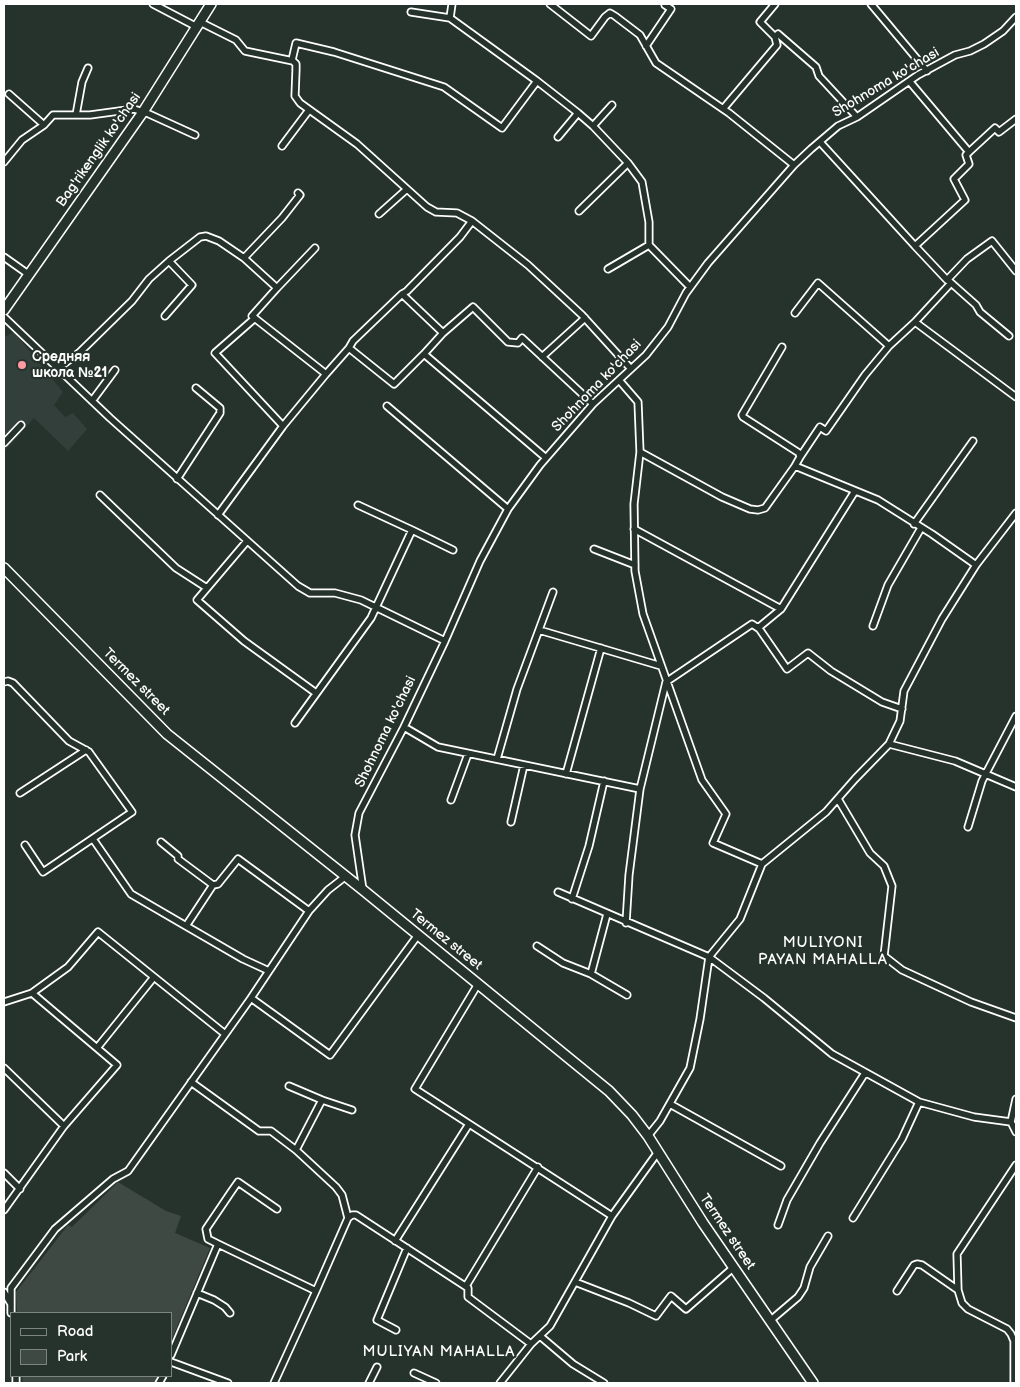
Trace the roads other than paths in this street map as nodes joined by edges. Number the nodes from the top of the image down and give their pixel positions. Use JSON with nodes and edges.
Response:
{"nodes":[{"id":1,"x":153,"y":4,"type":"edge"},
{"id":2,"x":211,"y":4,"type":"edge"},
{"id":3,"x":452,"y":4,"type":"edge"},
{"id":4,"x":550,"y":4,"type":"edge"},
{"id":5,"x":666,"y":4,"type":"edge"},
{"id":6,"x":775,"y":4,"type":"edge"},
{"id":7,"x":871,"y":4,"type":"edge"},
{"id":8,"x":411,"y":12,"type":"dead end"},
{"id":9,"x":1016,"y":17,"type":"edge"},
{"id":10,"x":450,"y":18,"type":"junction"},
{"id":11,"x":199,"y":24,"type":"junction"},
{"id":12,"x":775,"y":37,"type":"junction"},
{"id":13,"x":646,"y":46,"type":"junction"},
{"id":14,"x":292,"y":60,"type":"junction"},
{"id":15,"x":88,"y":68,"type":"dead end"},
{"id":16,"x":927,"y":71,"type":"junction"},
{"id":17,"x":537,"y":81,"type":"junction"},
{"id":18,"x":910,"y":82,"type":"junction"},
{"id":19,"x":9,"y":94,"type":"dead end"},
{"id":20,"x":612,"y":104,"type":"dead end"},
{"id":21,"x":723,"y":109,"type":"junction"},
{"id":22,"x":309,"y":110,"type":"junction"},
{"id":23,"x":143,"y":112,"type":"junction"},
{"id":24,"x":578,"y":113,"type":"junction"},
{"id":25,"x":76,"y":115,"type":"junction"},
{"id":26,"x":857,"y":117,"type":"junction"},
{"id":27,"x":1016,"y":119,"type":"edge"},
{"id":28,"x":44,"y":125,"type":"junction"},
{"id":29,"x":594,"y":126,"type":"junction"},
{"id":30,"x":195,"y":135,"type":"dead end"},
{"id":31,"x":558,"y":137,"type":"dead end"},
{"id":32,"x":820,"y":142,"type":"junction"},
{"id":33,"x":282,"y":146,"type":"dead end"},
{"id":34,"x":968,"y":152,"type":"junction"},
{"id":35,"x":4,"y":162,"type":"edge"},
{"id":36,"x":628,"y":164,"type":"junction"},
{"id":37,"x":794,"y":165,"type":"junction"},
{"id":38,"x":407,"y":189,"type":"junction"},
{"id":39,"x":298,"y":193,"type":"dead end"},
{"id":40,"x":579,"y":211,"type":"dead end"},
{"id":41,"x":379,"y":214,"type":"dead end"},
{"id":42,"x":472,"y":221,"type":"junction"},
{"id":43,"x":649,"y":245,"type":"junction"},
{"id":44,"x":915,"y":246,"type":"junction"},
{"id":45,"x":315,"y":248,"type":"dead end"},
{"id":46,"x":4,"y":257,"type":"edge"},
{"id":47,"x":244,"y":258,"type":"junction"},
{"id":48,"x":169,"y":261,"type":"junction"},
{"id":49,"x":608,"y":269,"type":"dead end"},
{"id":50,"x":1016,"y":271,"type":"edge"},
{"id":51,"x":28,"y":274,"type":"junction"},
{"id":52,"x":949,"y":282,"type":"junction"},
{"id":53,"x":690,"y":287,"type":"junction"},
{"id":54,"x":277,"y":288,"type":"junction"},
{"id":55,"x":402,"y":294,"type":"junction"},
{"id":56,"x":4,"y":310,"type":"edge"},
{"id":57,"x":795,"y":313,"type":"dead end"},
{"id":58,"x":165,"y":316,"type":"dead end"},
{"id":59,"x":4,"y":318,"type":"edge"},
{"id":60,"x":255,"y":318,"type":"junction"},
{"id":61,"x":585,"y":318,"type":"junction"},
{"id":62,"x":915,"y":322,"type":"junction"},
{"id":63,"x":442,"y":333,"type":"junction"},
{"id":64,"x":1009,"y":336,"type":"dead end"},
{"id":65,"x":889,"y":346,"type":"junction"},
{"id":66,"x":782,"y":347,"type":"dead end"},
{"id":67,"x":349,"y":348,"type":"junction"},
{"id":68,"x":424,"y":354,"type":"junction"},
{"id":69,"x":542,"y":356,"type":"junction"},
{"id":70,"x":57,"y":369,"type":"junction"},
{"id":71,"x":631,"y":369,"type":"junction"},
{"id":72,"x":115,"y":370,"type":"dead end"},
{"id":73,"x":326,"y":374,"type":"junction"},
{"id":74,"x":620,"y":380,"type":"junction"},
{"id":75,"x":196,"y":388,"type":"dead end"},
{"id":76,"x":1016,"y":397,"type":"edge"},
{"id":77,"x":92,"y":401,"type":"junction"},
{"id":78,"x":593,"y":404,"type":"junction"},
{"id":79,"x":387,"y":406,"type":"dead end"},
{"id":80,"x":21,"y":425,"type":"dead end"},
{"id":81,"x":283,"y":426,"type":"junction"},
{"id":82,"x":974,"y":441,"type":"dead end"},
{"id":83,"x":4,"y":443,"type":"edge"},
{"id":84,"x":640,"y":452,"type":"junction"},
{"id":85,"x":800,"y":457,"type":"junction"},
{"id":86,"x":546,"y":458,"type":"junction"},
{"id":87,"x":795,"y":466,"type":"junction"},
{"id":88,"x":177,"y":478,"type":"junction"},
{"id":89,"x":855,"y":491,"type":"junction"},
{"id":90,"x":100,"y":495,"type":"dead end"},
{"id":91,"x":358,"y":506,"type":"dead end"},
{"id":92,"x":508,"y":509,"type":"junction"},
{"id":93,"x":1016,"y":513,"type":"edge"},
{"id":94,"x":218,"y":515,"type":"junction"},
{"id":95,"x":914,"y":524,"type":"junction"},
{"id":96,"x":921,"y":528,"type":"junction"},
{"id":97,"x":634,"y":529,"type":"junction"},
{"id":98,"x":412,"y":530,"type":"junction"},
{"id":99,"x":247,"y":541,"type":"junction"},
{"id":100,"x":594,"y":549,"type":"dead end"},
{"id":101,"x":453,"y":550,"type":"dead end"},
{"id":102,"x":634,"y":565,"type":"junction"},
{"id":103,"x":976,"y":565,"type":"junction"},
{"id":104,"x":4,"y":568,"type":"edge"},
{"id":105,"x":207,"y":588,"type":"junction"},
{"id":106,"x":553,"y":592,"type":"dead end"},
{"id":107,"x":377,"y":607,"type":"junction"},
{"id":108,"x":781,"y":609,"type":"junction"},
{"id":109,"x":873,"y":626,"type":"dead end"},
{"id":110,"x":758,"y":627,"type":"junction"},
{"id":111,"x":539,"y":630,"type":"junction"},
{"id":112,"x":444,"y":641,"type":"junction"},
{"id":113,"x":600,"y":648,"type":"junction"},
{"id":114,"x":661,"y":666,"type":"junction"},
{"id":115,"x":4,"y":682,"type":"edge"},
{"id":116,"x":666,"y":682,"type":"junction"},
{"id":117,"x":316,"y":693,"type":"junction"},
{"id":118,"x":902,"y":709,"type":"junction"},
{"id":119,"x":1016,"y":716,"type":"edge"},
{"id":120,"x":295,"y":723,"type":"dead end"},
{"id":121,"x":404,"y":727,"type":"junction"},
{"id":122,"x":888,"y":744,"type":"junction"},
{"id":123,"x":86,"y":750,"type":"junction"},
{"id":124,"x":468,"y":754,"type":"junction"},
{"id":125,"x":497,"y":759,"type":"junction"},
{"id":126,"x":524,"y":765,"type":"junction"},
{"id":127,"x":566,"y":774,"type":"junction"},
{"id":128,"x":986,"y":774,"type":"junction"},
{"id":129,"x":604,"y":781,"type":"junction"},
{"id":130,"x":1016,"y":787,"type":"edge"},
{"id":131,"x":640,"y":789,"type":"junction"},
{"id":132,"x":20,"y":793,"type":"dead end"},
{"id":133,"x":838,"y":799,"type":"junction"},
{"id":134,"x":451,"y":800,"type":"dead end"},
{"id":135,"x":511,"y":822,"type":"dead end"},
{"id":136,"x":968,"y":827,"type":"dead end"},
{"id":137,"x":93,"y":839,"type":"junction"},
{"id":138,"x":161,"y":842,"type":"dead end"},
{"id":139,"x":25,"y":845,"type":"dead end"},
{"id":140,"x":762,"y":864,"type":"junction"},
{"id":141,"x":346,"y":876,"type":"junction"},
{"id":142,"x":213,"y":885,"type":"junction"},
{"id":143,"x":363,"y":890,"type":"junction"},
{"id":144,"x":558,"y":892,"type":"dead end"},
{"id":145,"x":572,"y":899,"type":"junction"},
{"id":146,"x":309,"y":911,"type":"junction"},
{"id":147,"x":607,"y":914,"type":"junction"},
{"id":148,"x":626,"y":923,"type":"junction"},
{"id":149,"x":186,"y":926,"type":"junction"},
{"id":150,"x":418,"y":935,"type":"junction"},
{"id":151,"x":536,"y":946,"type":"dead end"},
{"id":152,"x":709,"y":957,"type":"junction"},
{"id":153,"x":268,"y":972,"type":"junction"},
{"id":154,"x":591,"y":974,"type":"junction"},
{"id":155,"x":154,"y":977,"type":"junction"},
{"id":156,"x":478,"y":984,"type":"junction"},
{"id":157,"x":32,"y":993,"type":"junction"},
{"id":158,"x":627,"y":995,"type":"dead end"},
{"id":159,"x":251,"y":998,"type":"junction"},
{"id":160,"x":4,"y":1002,"type":"edge"},
{"id":161,"x":1016,"y":1018,"type":"edge"},
{"id":162,"x":225,"y":1034,"type":"junction"},
{"id":163,"x":97,"y":1048,"type":"junction"},
{"id":164,"x":4,"y":1068,"type":"edge"},
{"id":165,"x":865,"y":1072,"type":"junction"},
{"id":166,"x":191,"y":1082,"type":"junction"},
{"id":167,"x":289,"y":1086,"type":"dead end"},
{"id":168,"x":1016,"y":1099,"type":"edge"},
{"id":169,"x":322,"y":1100,"type":"junction"},
{"id":170,"x":919,"y":1102,"type":"junction"},
{"id":171,"x":670,"y":1104,"type":"junction"},
{"id":172,"x":352,"y":1110,"type":"dead end"},
{"id":173,"x":1011,"y":1122,"type":"junction"},
{"id":174,"x":469,"y":1124,"type":"junction"},
{"id":175,"x":64,"y":1126,"type":"junction"},
{"id":176,"x":1016,"y":1132,"type":"edge"},
{"id":177,"x":648,"y":1136,"type":"junction"},
{"id":178,"x":296,"y":1150,"type":"junction"},
{"id":179,"x":658,"y":1152,"type":"junction"},
{"id":180,"x":1016,"y":1165,"type":"edge"},
{"id":181,"x":781,"y":1166,"type":"dead end"},
{"id":182,"x":538,"y":1167,"type":"junction"},
{"id":183,"x":4,"y":1173,"type":"edge"},
{"id":184,"x":20,"y":1189,"type":"junction"},
{"id":185,"x":277,"y":1209,"type":"dead end"},
{"id":186,"x":4,"y":1210,"type":"edge"},
{"id":187,"x":612,"y":1216,"type":"junction"},
{"id":188,"x":348,"y":1218,"type":"junction"},
{"id":189,"x":853,"y":1218,"type":"dead end"},
{"id":190,"x":778,"y":1225,"type":"dead end"},
{"id":191,"x":828,"y":1236,"type":"dead end"},
{"id":192,"x":395,"y":1241,"type":"junction"},
{"id":193,"x":218,"y":1244,"type":"junction"},
{"id":194,"x":407,"y":1248,"type":"junction"},
{"id":195,"x":734,"y":1267,"type":"junction"},
{"id":196,"x":575,"y":1282,"type":"junction"},
{"id":197,"x":466,"y":1286,"type":"junction"},
{"id":198,"x":958,"y":1290,"type":"junction"},
{"id":199,"x":316,"y":1291,"type":"junction"},
{"id":200,"x":897,"y":1291,"type":"dead end"},
{"id":201,"x":4,"y":1292,"type":"edge"},
{"id":202,"x":197,"y":1293,"type":"junction"},
{"id":203,"x":12,"y":1304,"type":"junction"},
{"id":204,"x":11,"y":1312,"type":"edge"},
{"id":205,"x":230,"y":1313,"type":"dead end"},
{"id":206,"x":771,"y":1320,"type":"junction"},
{"id":207,"x":396,"y":1330,"type":"dead end"},
{"id":208,"x":540,"y":1336,"type":"junction"},
{"id":209,"x":531,"y":1344,"type":"junction"},
{"id":210,"x":172,"y":1353,"type":"edge"},
{"id":211,"x":172,"y":1362,"type":"edge"},
{"id":212,"x":377,"y":1367,"type":"dead end"},
{"id":213,"x":414,"y":1373,"type":"dead end"},
{"id":214,"x":228,"y":1383,"type":"edge"},
{"id":215,"x":274,"y":1383,"type":"edge"},
{"id":216,"x":369,"y":1383,"type":"edge"},
{"id":217,"x":436,"y":1383,"type":"edge"},
{"id":218,"x":500,"y":1383,"type":"edge"},
{"id":219,"x":604,"y":1383,"type":"edge"},
{"id":220,"x":814,"y":1383,"type":"edge"},
{"id":221,"x":1014,"y":1383,"type":"edge"}],
"edges":[{"from":1,"to":11,"type":"street"},
{"from":2,"to":11,"type":"main road","name":"Bag'rikenglik ko'chasi"},
{"from":3,"to":10,"type":"street"},
{"from":4,"to":13,"type":"street"},
{"from":5,"to":13,"type":"street"},
{"from":6,"to":12,"type":"street"},
{"from":7,"to":16,"type":"street"},
{"from":8,"to":10,"type":"street"},
{"from":9,"to":16,"type":"street","name":"Shohnoma ko'chasi"},
{"from":10,"to":17,"type":"street"},
{"from":11,"to":14,"type":"street"},
{"from":11,"to":23,"type":"main road","name":"Bag'rikenglik ko'chasi"},
{"from":12,"to":21,"type":"street"},
{"from":12,"to":26,"type":"street"},
{"from":13,"to":21,"type":"street"},
{"from":14,"to":17,"type":"street"},
{"from":14,"to":22,"type":"street"},
{"from":15,"to":25,"type":"street"},
{"from":16,"to":18,"type":"street","name":"Shohnoma ko'chasi"},
{"from":17,"to":24,"type":"street"},
{"from":18,"to":26,"type":"street","name":"Shohnoma ko'chasi"},
{"from":18,"to":34,"type":"street"},
{"from":19,"to":28,"type":"street"},
{"from":20,"to":29,"type":"street"},
{"from":21,"to":37,"type":"street"},
{"from":22,"to":33,"type":"street"},
{"from":22,"to":38,"type":"street"},
{"from":23,"to":25,"type":"street"},
{"from":23,"to":30,"type":"street"},
{"from":23,"to":51,"type":"main road","name":"Bag'rikenglik ko'chasi"},
{"from":24,"to":29,"type":"street"},
{"from":24,"to":31,"type":"street"},
{"from":25,"to":28,"type":"street"},
{"from":26,"to":32,"type":"street","name":"Shohnoma ko'chasi"},
{"from":27,"to":34,"type":"street"},
{"from":28,"to":35,"type":"street"},
{"from":29,"to":36,"type":"street"},
{"from":32,"to":37,"type":"street","name":"Shohnoma ko'chasi"},
{"from":32,"to":44,"type":"street"},
{"from":34,"to":44,"type":"street"},
{"from":36,"to":40,"type":"street"},
{"from":36,"to":43,"type":"street"},
{"from":37,"to":53,"type":"street","name":"Shohnoma ko'chasi"},
{"from":38,"to":41,"type":"street"},
{"from":38,"to":42,"type":"street"},
{"from":39,"to":47,"type":"street"},
{"from":42,"to":55,"type":"street"},
{"from":42,"to":61,"type":"street"},
{"from":43,"to":49,"type":"street"},
{"from":43,"to":53,"type":"street"},
{"from":44,"to":52,"type":"street"},
{"from":45,"to":54,"type":"street"},
{"from":46,"to":51,"type":"street"},
{"from":47,"to":48,"type":"street"},
{"from":47,"to":54,"type":"street"},
{"from":48,"to":58,"type":"street"},
{"from":48,"to":70,"type":"street"},
{"from":50,"to":52,"type":"street"},
{"from":51,"to":56,"type":"main road","name":"Bag'rikenglik ko'chasi"},
{"from":52,"to":62,"type":"street"},
{"from":52,"to":64,"type":"street"},
{"from":53,"to":71,"type":"street","name":"Shohnoma ko'chasi"},
{"from":54,"to":60,"type":"street"},
{"from":55,"to":63,"type":"street"},
{"from":55,"to":67,"type":"street"},
{"from":57,"to":65,"type":"street"},
{"from":59,"to":70,"type":"street"},
{"from":60,"to":73,"type":"street"},
{"from":60,"to":81,"type":"street"},
{"from":61,"to":69,"type":"street"},
{"from":61,"to":71,"type":"street"},
{"from":62,"to":65,"type":"street"},
{"from":62,"to":76,"type":"street"},
{"from":63,"to":68,"type":"street"},
{"from":63,"to":69,"type":"street"},
{"from":65,"to":85,"type":"street"},
{"from":66,"to":85,"type":"street"},
{"from":67,"to":68,"type":"street"},
{"from":67,"to":73,"type":"street"},
{"from":68,"to":86,"type":"street"},
{"from":69,"to":78,"type":"street"},
{"from":70,"to":77,"type":"street"},
{"from":71,"to":74,"type":"street","name":"Shohnoma ko'chasi"},
{"from":72,"to":77,"type":"street"},
{"from":73,"to":81,"type":"street"},
{"from":74,"to":78,"type":"street","name":"Shohnoma ko'chasi"},
{"from":74,"to":84,"type":"street"},
{"from":75,"to":88,"type":"street"},
{"from":77,"to":88,"type":"street"},
{"from":78,"to":86,"type":"street","name":"Shohnoma ko'chasi"},
{"from":79,"to":92,"type":"street"},
{"from":80,"to":83,"type":"street"},
{"from":81,"to":94,"type":"street"},
{"from":82,"to":95,"type":"street"},
{"from":84,"to":87,"type":"street"},
{"from":84,"to":97,"type":"street"},
{"from":85,"to":87,"type":"street"},
{"from":86,"to":92,"type":"street","name":"Shohnoma ko'chasi"},
{"from":87,"to":89,"type":"street"},
{"from":88,"to":94,"type":"street"},
{"from":89,"to":95,"type":"street"},
{"from":89,"to":108,"type":"street"},
{"from":90,"to":105,"type":"street"},
{"from":91,"to":98,"type":"street"},
{"from":92,"to":112,"type":"street","name":"Shohnoma ko'chasi"},
{"from":93,"to":103,"type":"street"},
{"from":94,"to":99,"type":"street"},
{"from":95,"to":96,"type":"street"},
{"from":96,"to":103,"type":"street"},
{"from":96,"to":109,"type":"street"},
{"from":97,"to":102,"type":"street"},
{"from":97,"to":108,"type":"street"},
{"from":98,"to":101,"type":"street"},
{"from":98,"to":107,"type":"street"},
{"from":99,"to":105,"type":"street"},
{"from":99,"to":107,"type":"street"},
{"from":100,"to":102,"type":"street"},
{"from":102,"to":114,"type":"street"},
{"from":103,"to":118,"type":"street"},
{"from":104,"to":141,"type":"main road","name":"Termez street"},
{"from":105,"to":117,"type":"street"},
{"from":106,"to":111,"type":"street"},
{"from":107,"to":112,"type":"street"},
{"from":107,"to":117,"type":"street"},
{"from":108,"to":110,"type":"street"},
{"from":110,"to":116,"type":"street"},
{"from":110,"to":118,"type":"street"},
{"from":111,"to":113,"type":"street"},
{"from":111,"to":125,"type":"street"},
{"from":112,"to":121,"type":"street","name":"Shohnoma ko'chasi"},
{"from":113,"to":114,"type":"street"},
{"from":113,"to":127,"type":"street"},
{"from":114,"to":116,"type":"street"},
{"from":115,"to":123,"type":"street"},
{"from":116,"to":131,"type":"street"},
{"from":116,"to":140,"type":"street"},
{"from":117,"to":120,"type":"street"},
{"from":118,"to":122,"type":"street"},
{"from":119,"to":128,"type":"street"},
{"from":121,"to":124,"type":"street"},
{"from":121,"to":143,"type":"street","name":"Shohnoma ko'chasi"},
{"from":122,"to":128,"type":"street"},
{"from":122,"to":133,"type":"street"},
{"from":123,"to":132,"type":"street"},
{"from":123,"to":137,"type":"street"},
{"from":124,"to":125,"type":"street"},
{"from":124,"to":134,"type":"street"},
{"from":125,"to":126,"type":"street"},
{"from":126,"to":127,"type":"street"},
{"from":126,"to":135,"type":"street"},
{"from":127,"to":129,"type":"street"},
{"from":128,"to":130,"type":"street"},
{"from":128,"to":136,"type":"street"},
{"from":129,"to":131,"type":"street"},
{"from":129,"to":145,"type":"street"},
{"from":131,"to":148,"type":"street"},
{"from":133,"to":140,"type":"street"},
{"from":133,"to":161,"type":"street"},
{"from":137,"to":139,"type":"street"},
{"from":137,"to":149,"type":"street"},
{"from":138,"to":142,"type":"street"},
{"from":140,"to":152,"type":"street"},
{"from":141,"to":143,"type":"main road","name":"Termez street"},
{"from":141,"to":146,"type":"street"},
{"from":142,"to":146,"type":"street"},
{"from":142,"to":149,"type":"street"},
{"from":143,"to":150,"type":"main road","name":"Termez street"},
{"from":144,"to":145,"type":"street"},
{"from":145,"to":147,"type":"street"},
{"from":146,"to":153,"type":"street"},
{"from":147,"to":148,"type":"street"},
{"from":147,"to":154,"type":"street"},
{"from":148,"to":152,"type":"street"},
{"from":149,"to":153,"type":"street"},
{"from":150,"to":156,"type":"main road","name":"Termez street"},
{"from":150,"to":159,"type":"street"},
{"from":151,"to":154,"type":"street"},
{"from":152,"to":165,"type":"street"},
{"from":152,"to":171,"type":"street"},
{"from":153,"to":159,"type":"street"},
{"from":154,"to":158,"type":"street"},
{"from":155,"to":157,"type":"street"},
{"from":155,"to":162,"type":"street"},
{"from":155,"to":163,"type":"street"},
{"from":156,"to":174,"type":"street"},
{"from":156,"to":177,"type":"main road","name":"Termez street"},
{"from":157,"to":160,"type":"street"},
{"from":157,"to":163,"type":"street"},
{"from":159,"to":162,"type":"street"},
{"from":162,"to":166,"type":"street"},
{"from":163,"to":175,"type":"street"},
{"from":164,"to":175,"type":"street"},
{"from":165,"to":170,"type":"street"},
{"from":165,"to":190,"type":"street"},
{"from":166,"to":178,"type":"street"},
{"from":166,"to":203,"type":"street"},
{"from":167,"to":169,"type":"street"},
{"from":168,"to":173,"type":"street"},
{"from":169,"to":172,"type":"street"},
{"from":169,"to":178,"type":"street"},
{"from":170,"to":173,"type":"street"},
{"from":170,"to":189,"type":"street"},
{"from":171,"to":177,"type":"street"},
{"from":171,"to":181,"type":"street"},
{"from":173,"to":176,"type":"street"},
{"from":174,"to":182,"type":"street"},
{"from":174,"to":192,"type":"street"},
{"from":175,"to":184,"type":"street"},
{"from":177,"to":179,"type":"main road","name":"Termez street"},
{"from":178,"to":188,"type":"street"},
{"from":179,"to":187,"type":"street"},
{"from":179,"to":195,"type":"main road","name":"Termez street"},
{"from":180,"to":198,"type":"street"},
{"from":182,"to":187,"type":"street"},
{"from":182,"to":197,"type":"street"},
{"from":183,"to":184,"type":"street"},
{"from":184,"to":186,"type":"street"},
{"from":185,"to":193,"type":"street"},
{"from":187,"to":196,"type":"street"},
{"from":188,"to":192,"type":"street"},
{"from":188,"to":199,"type":"street"},
{"from":191,"to":206,"type":"street"},
{"from":192,"to":194,"type":"street"},
{"from":193,"to":199,"type":"street"},
{"from":193,"to":202,"type":"street"},
{"from":194,"to":197,"type":"street"},
{"from":194,"to":207,"type":"street"},
{"from":195,"to":196,"type":"street"},
{"from":195,"to":206,"type":"main road","name":"Termez street"},
{"from":196,"to":208,"type":"street"},
{"from":197,"to":209,"type":"street"},
{"from":198,"to":200,"type":"street"},
{"from":198,"to":221,"type":"street"},
{"from":199,"to":215,"type":"street"},
{"from":201,"to":203,"type":"street"},
{"from":202,"to":205,"type":"street"},
{"from":202,"to":210,"type":"street"},
{"from":203,"to":204,"type":"street"},
{"from":206,"to":220,"type":"main road","name":"Termez street"},
{"from":208,"to":209,"type":"street"},
{"from":208,"to":219,"type":"street"},
{"from":209,"to":218,"type":"street"},
{"from":211,"to":214,"type":"street"},
{"from":212,"to":216,"type":"street"},
{"from":213,"to":217,"type":"street"}]}
